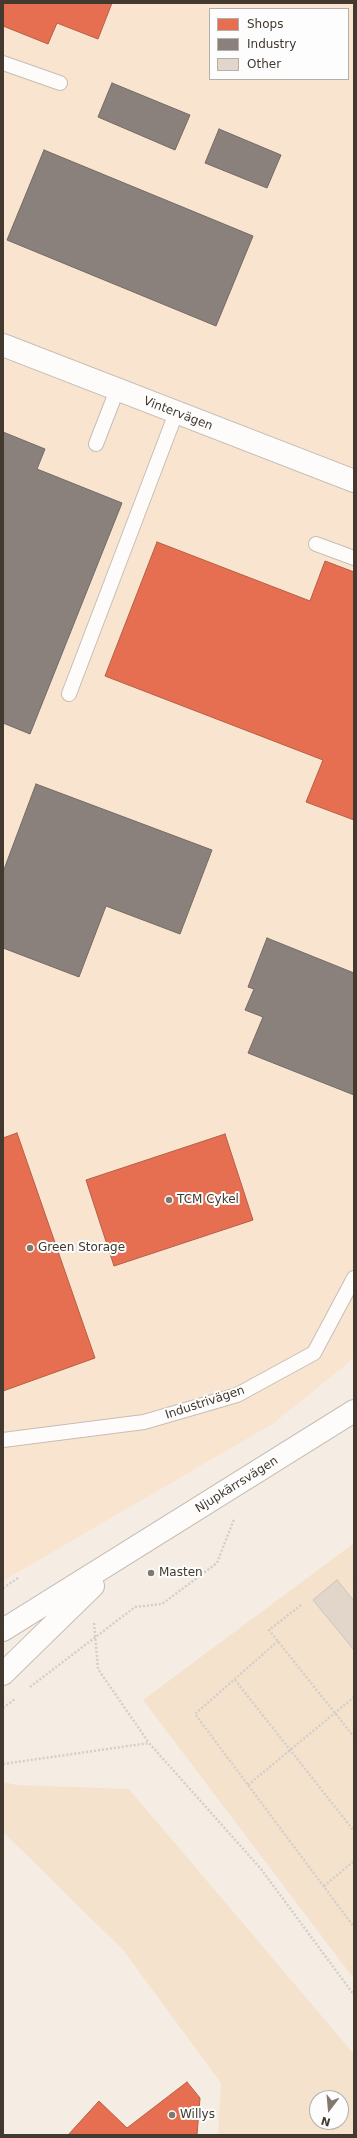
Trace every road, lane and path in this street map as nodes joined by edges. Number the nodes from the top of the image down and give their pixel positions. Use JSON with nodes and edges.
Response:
{"nodes":[{"id":1,"x":3,"y":63,"type":"edge"},
{"id":2,"x":60,"y":83,"type":"dead end"},
{"id":3,"x":3,"y":345,"type":"edge"},
{"id":4,"x":116,"y":390,"type":"junction"},
{"id":5,"x":176,"y":413,"type":"junction"},
{"id":6,"x":96,"y":444,"type":"dead end"},
{"id":7,"x":354,"y":481,"type":"edge"},
{"id":8,"x":316,"y":544,"type":"dead end"},
{"id":9,"x":354,"y":558,"type":"edge"},
{"id":10,"x":69,"y":694,"type":"dead end"},
{"id":11,"x":354,"y":1278,"type":"edge"},
{"id":12,"x":354,"y":1411,"type":"edge"},
{"id":13,"x":3,"y":1440,"type":"edge"},
{"id":14,"x":239,"y":1516,"type":"dead end"},
{"id":15,"x":121,"y":1558,"type":"junction"},
{"id":16,"x":18,"y":1578,"type":"dead end"},
{"id":17,"x":3,"y":1588,"type":"edge"},
{"id":18,"x":301,"y":1605,"type":"dead end"},
{"id":19,"x":93,"y":1616,"type":"dead end"},
{"id":20,"x":3,"y":1630,"type":"edge"},
{"id":21,"x":95,"y":1637,"type":"junction"},
{"id":22,"x":278,"y":1641,"type":"junction"},
{"id":23,"x":3,"y":1674,"type":"edge"},
{"id":24,"x":235,"y":1680,"type":"junction"},
{"id":25,"x":28,"y":1689,"type":"dead end"},
{"id":26,"x":21,"y":1694,"type":"dead end"},
{"id":27,"x":354,"y":1697,"type":"edge"},
{"id":28,"x":3,"y":1708,"type":"edge"},
{"id":29,"x":335,"y":1713,"type":"junction"},
{"id":30,"x":354,"y":1737,"type":"edge"},
{"id":31,"x":149,"y":1743,"type":"junction"},
{"id":32,"x":290,"y":1750,"type":"junction"},
{"id":33,"x":3,"y":1764,"type":"edge"},
{"id":34,"x":248,"y":1785,"type":"junction"},
{"id":35,"x":354,"y":1831,"type":"edge"},
{"id":36,"x":354,"y":1861,"type":"edge"},
{"id":37,"x":324,"y":1886,"type":"junction"},
{"id":38,"x":354,"y":1927,"type":"edge"},
{"id":39,"x":354,"y":1995,"type":"edge"}],
"edges":[{"from":1,"to":2,"type":"lane"},
{"from":3,"to":4,"type":"street","name":"Vintervägen"},
{"from":4,"to":5,"type":"street","name":"Vintervägen"},
{"from":4,"to":6,"type":"lane"},
{"from":5,"to":7,"type":"street","name":"Vintervägen"},
{"from":5,"to":10,"type":"lane"},
{"from":8,"to":9,"type":"lane"},
{"from":11,"to":13,"type":"lane","name":"Industrivägen"},
{"from":12,"to":15,"type":"street","name":"Njupkärrsvägen"},
{"from":14,"to":21,"type":"path"},
{"from":15,"to":20,"type":"street","name":"Njupkärrsvägen"},
{"from":15,"to":23,"type":"street","name":"Njupkärrsvägen"},
{"from":16,"to":17,"type":"path"},
{"from":18,"to":22,"type":"path"},
{"from":19,"to":21,"type":"path"},
{"from":21,"to":25,"type":"path"},
{"from":21,"to":31,"type":"path"},
{"from":22,"to":24,"type":"path"},
{"from":22,"to":29,"type":"path"},
{"from":24,"to":32,"type":"path"},
{"from":24,"to":34,"type":"path"},
{"from":26,"to":28,"type":"path"},
{"from":27,"to":29,"type":"path"},
{"from":29,"to":30,"type":"path"},
{"from":29,"to":32,"type":"path"},
{"from":31,"to":33,"type":"path"},
{"from":31,"to":39,"type":"path"},
{"from":32,"to":34,"type":"path"},
{"from":32,"to":35,"type":"path"},
{"from":34,"to":37,"type":"path"},
{"from":36,"to":37,"type":"path"},
{"from":37,"to":38,"type":"path"}]}
